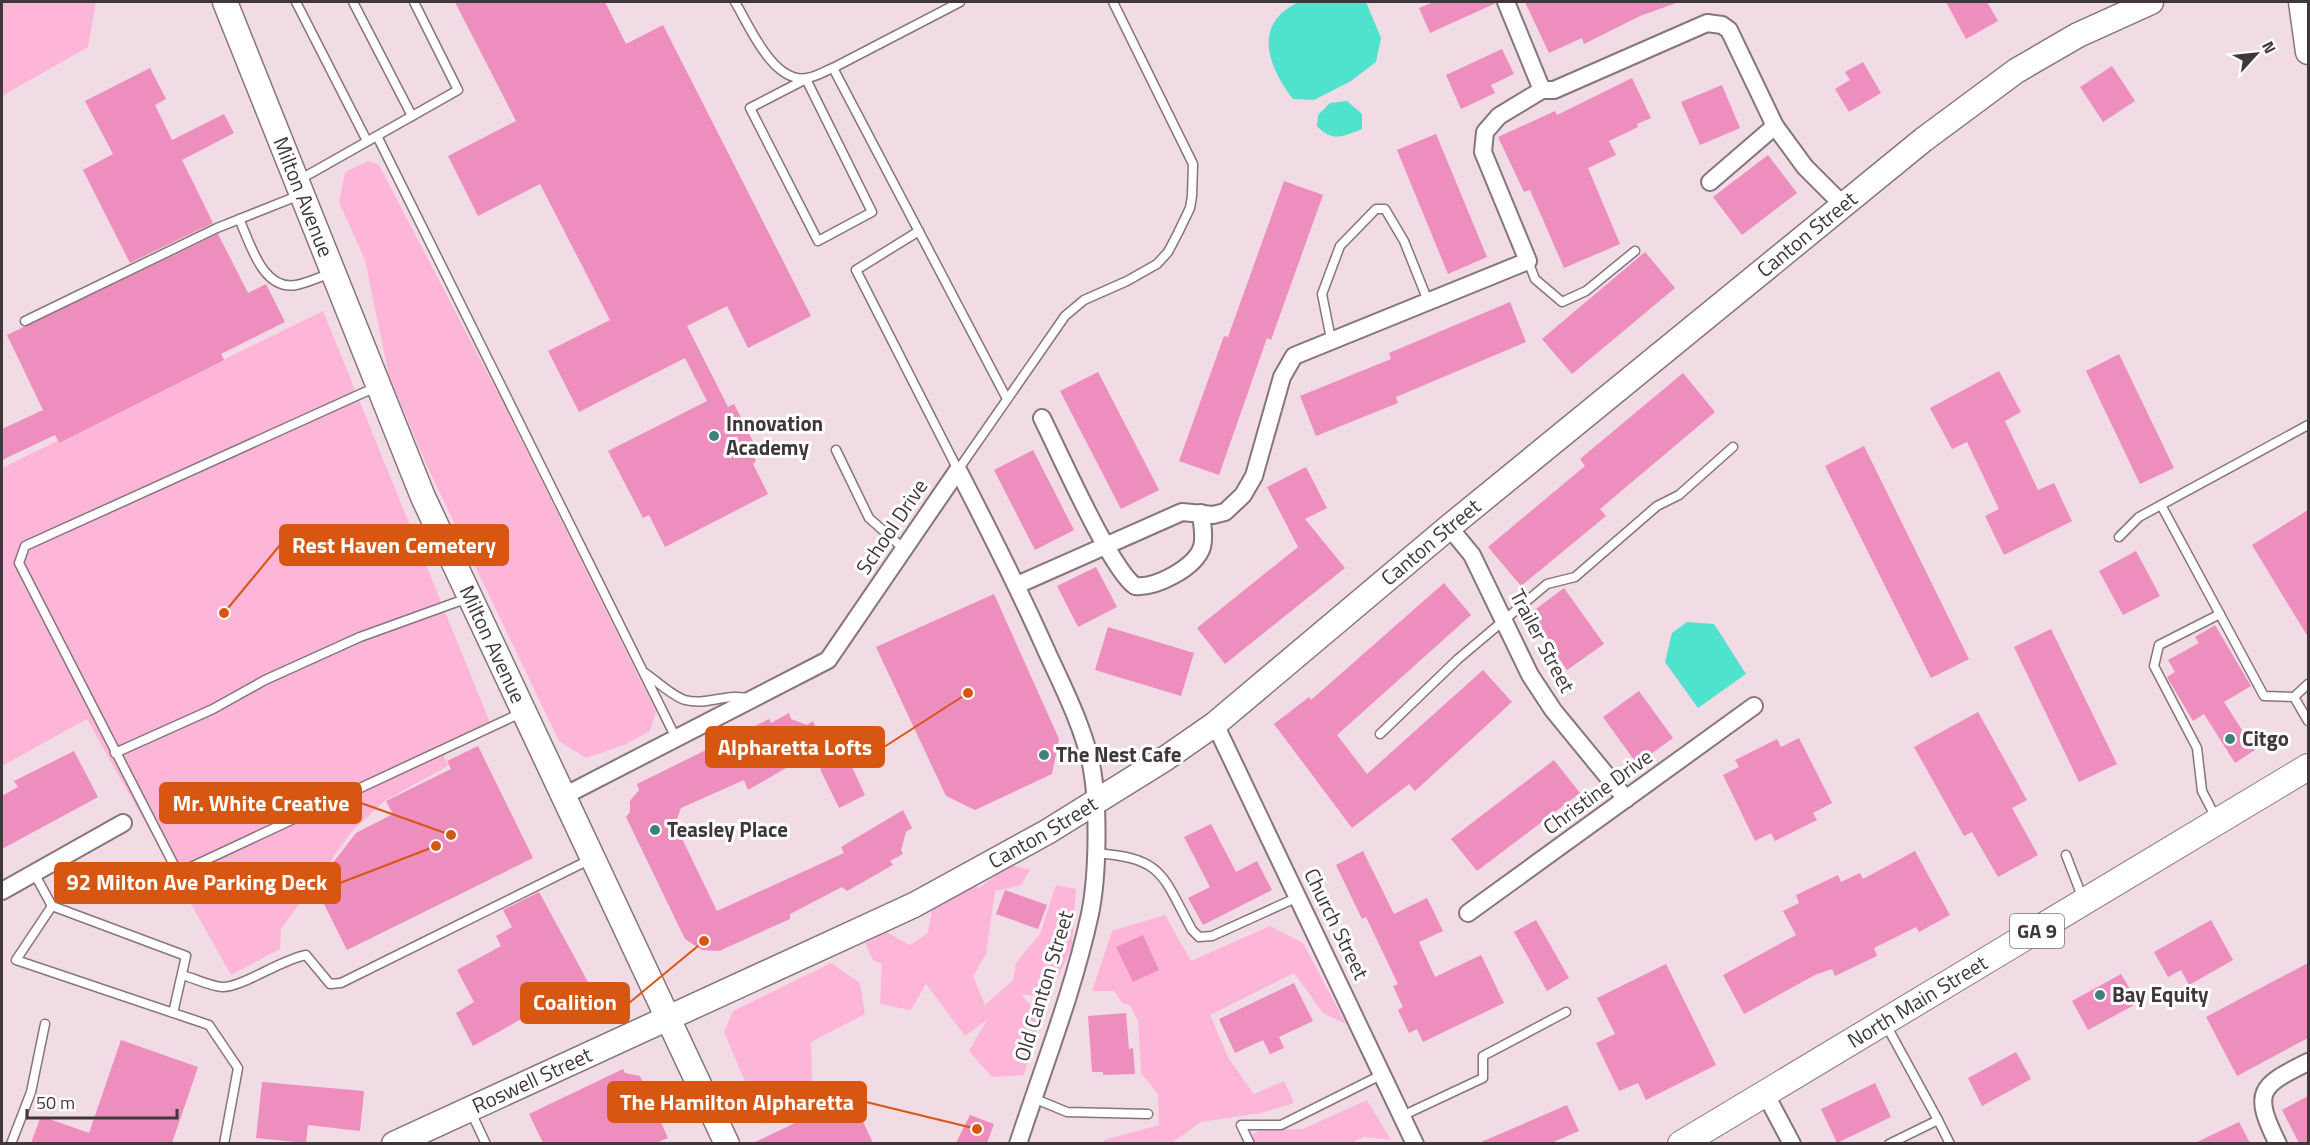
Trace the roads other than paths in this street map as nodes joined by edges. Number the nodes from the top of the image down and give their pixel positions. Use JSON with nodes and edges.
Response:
{"nodes":[{"id":1,"x":225,"y":2,"type":"edge"},
{"id":2,"x":296,"y":2,"type":"edge"},
{"id":3,"x":353,"y":2,"type":"edge"},
{"id":4,"x":414,"y":2,"type":"edge"},
{"id":5,"x":735,"y":2,"type":"edge"},
{"id":6,"x":960,"y":2,"type":"edge"},
{"id":7,"x":1113,"y":2,"type":"edge"},
{"id":8,"x":1506,"y":2,"type":"edge"},
{"id":9,"x":2151,"y":2,"type":"edge"},
{"id":10,"x":2301,"y":2,"type":"edge"},
{"id":11,"x":2308,"y":52,"type":"edge"},
{"id":12,"x":833,"y":68,"type":"junction"},
{"id":13,"x":806,"y":79,"type":"junction"},
{"id":14,"x":1542,"y":90,"type":"junction"},
{"id":15,"x":412,"y":116,"type":"junction"},
{"id":16,"x":1775,"y":126,"type":"junction"},
{"id":17,"x":377,"y":136,"type":"junction"},
{"id":18,"x":367,"y":141,"type":"junction"},
{"id":19,"x":1710,"y":182,"type":"dead end"},
{"id":20,"x":298,"y":188,"type":"junction"},
{"id":21,"x":1843,"y":205,"type":"junction"},
{"id":22,"x":239,"y":219,"type":"junction"},
{"id":23,"x":919,"y":231,"type":"junction"},
{"id":24,"x":1635,"y":250,"type":"dead end"},
{"id":25,"x":1528,"y":261,"type":"junction"},
{"id":26,"x":332,"y":273,"type":"junction"},
{"id":27,"x":1428,"y":301,"type":"junction"},
{"id":28,"x":25,"y":321,"type":"dead end"},
{"id":29,"x":1331,"y":339,"type":"junction"},
{"id":30,"x":377,"y":387,"type":"junction"},
{"id":31,"x":1007,"y":399,"type":"junction"},
{"id":32,"x":1042,"y":418,"type":"dead end"},
{"id":33,"x":2308,"y":425,"type":"edge"},
{"id":34,"x":1733,"y":447,"type":"dead end"},
{"id":35,"x":836,"y":450,"type":"dead end"},
{"id":36,"x":958,"y":470,"type":"junction"},
{"id":37,"x":2161,"y":505,"type":"junction"},
{"id":38,"x":1201,"y":513,"type":"junction"},
{"id":39,"x":1449,"y":527,"type":"junction"},
{"id":40,"x":2119,"y":537,"type":"dead end"},
{"id":41,"x":1107,"y":545,"type":"junction"},
{"id":42,"x":904,"y":549,"type":"junction"},
{"id":43,"x":1017,"y":585,"type":"junction"},
{"id":44,"x":468,"y":597,"type":"junction"},
{"id":45,"x":2220,"y":614,"type":"junction"},
{"id":46,"x":1503,"y":621,"type":"junction"},
{"id":47,"x":644,"y":672,"type":"junction"},
{"id":48,"x":2308,"y":684,"type":"edge"},
{"id":49,"x":2294,"y":697,"type":"junction"},
{"id":50,"x":752,"y":699,"type":"junction"},
{"id":51,"x":1754,"y":706,"type":"dead end"},
{"id":52,"x":523,"y":712,"type":"junction"},
{"id":53,"x":2308,"y":721,"type":"edge"},
{"id":54,"x":1215,"y":724,"type":"junction"},
{"id":55,"x":1380,"y":734,"type":"dead end"},
{"id":56,"x":676,"y":738,"type":"junction"},
{"id":57,"x":115,"y":753,"type":"junction"},
{"id":58,"x":2308,"y":767,"type":"edge"},
{"id":59,"x":562,"y":797,"type":"junction"},
{"id":60,"x":1626,"y":799,"type":"junction"},
{"id":61,"x":1094,"y":802,"type":"junction"},
{"id":62,"x":2218,"y":822,"type":"junction"},
{"id":63,"x":123,"y":823,"type":"dead end"},
{"id":64,"x":1095,"y":853,"type":"junction"},
{"id":65,"x":2066,"y":855,"type":"dead end"},
{"id":66,"x":592,"y":859,"type":"junction"},
{"id":67,"x":34,"y":873,"type":"junction"},
{"id":68,"x":2,"y":891,"type":"edge"},
{"id":69,"x":1298,"y":897,"type":"junction"},
{"id":70,"x":2084,"y":903,"type":"junction"},
{"id":71,"x":52,"y":906,"type":"junction"},
{"id":72,"x":1468,"y":913,"type":"dead end"},
{"id":73,"x":182,"y":975,"type":"junction"},
{"id":74,"x":1566,"y":1012,"type":"dead end"},
{"id":75,"x":173,"y":1013,"type":"junction"},
{"id":76,"x":668,"y":1018,"type":"junction"},
{"id":77,"x":1884,"y":1023,"type":"junction"},
{"id":78,"x":45,"y":1024,"type":"dead end"},
{"id":79,"x":2308,"y":1062,"type":"edge"},
{"id":80,"x":1384,"y":1074,"type":"junction"},
{"id":81,"x":1766,"y":1095,"type":"junction"},
{"id":82,"x":1033,"y":1098,"type":"junction"},
{"id":83,"x":470,"y":1110,"type":"junction"},
{"id":84,"x":1148,"y":1114,"type":"dead end"},
{"id":85,"x":1404,"y":1115,"type":"junction"},
{"id":86,"x":1938,"y":1120,"type":"junction"},
{"id":87,"x":11,"y":1143,"type":"edge"},
{"id":88,"x":224,"y":1143,"type":"edge"},
{"id":89,"x":394,"y":1143,"type":"edge"},
{"id":90,"x":486,"y":1143,"type":"edge"},
{"id":91,"x":727,"y":1143,"type":"edge"},
{"id":92,"x":1018,"y":1143,"type":"edge"},
{"id":93,"x":1250,"y":1143,"type":"edge"},
{"id":94,"x":1415,"y":1143,"type":"edge"},
{"id":95,"x":1681,"y":1143,"type":"edge"},
{"id":96,"x":1792,"y":1143,"type":"edge"},
{"id":97,"x":1889,"y":1143,"type":"edge"},
{"id":98,"x":1950,"y":1143,"type":"edge"},
{"id":99,"x":2278,"y":1143,"type":"edge"}],
"edges":[{"from":1,"to":20,"type":"street","name":"Milton Avenue"},
{"from":2,"to":18,"type":"lane"},
{"from":3,"to":15,"type":"lane"},
{"from":4,"to":15,"type":"lane"},
{"from":5,"to":13,"type":"lane"},
{"from":6,"to":12,"type":"lane"},
{"from":7,"to":31,"type":"lane"},
{"from":8,"to":14,"type":"street"},
{"from":9,"to":21,"type":"street","name":"Canton Street"},
{"from":10,"to":11,"type":"street"},
{"from":12,"to":13,"type":"lane"},
{"from":12,"to":23,"type":"lane"},
{"from":13,"to":13,"type":"lane"},
{"from":14,"to":16,"type":"street"},
{"from":14,"to":25,"type":"street"},
{"from":15,"to":17,"type":"lane"},
{"from":16,"to":19,"type":"street"},
{"from":16,"to":21,"type":"street"},
{"from":17,"to":18,"type":"lane"},
{"from":17,"to":47,"type":"lane"},
{"from":18,"to":20,"type":"lane"},
{"from":20,"to":22,"type":"lane"},
{"from":20,"to":26,"type":"street","name":"Milton Avenue"},
{"from":21,"to":39,"type":"street","name":"Canton Street"},
{"from":22,"to":26,"type":"lane"},
{"from":22,"to":28,"type":"lane"},
{"from":23,"to":31,"type":"lane"},
{"from":23,"to":36,"type":"lane"},
{"from":24,"to":25,"type":"lane"},
{"from":25,"to":27,"type":"street"},
{"from":26,"to":30,"type":"street","name":"Milton Avenue"},
{"from":27,"to":29,"type":"street"},
{"from":27,"to":29,"type":"lane"},
{"from":29,"to":38,"type":"street"},
{"from":30,"to":44,"type":"street","name":"Milton Avenue"},
{"from":30,"to":57,"type":"lane"},
{"from":31,"to":36,"type":"lane"},
{"from":32,"to":41,"type":"street"},
{"from":33,"to":37,"type":"lane"},
{"from":34,"to":46,"type":"lane"},
{"from":35,"to":42,"type":"lane"},
{"from":36,"to":42,"type":"street","name":"School Drive"},
{"from":36,"to":43,"type":"street","name":"School Drive"},
{"from":37,"to":40,"type":"lane"},
{"from":37,"to":45,"type":"lane"},
{"from":38,"to":41,"type":"street"},
{"from":38,"to":41,"type":"street"},
{"from":39,"to":46,"type":"street","name":"Trailer Street"},
{"from":39,"to":54,"type":"street","name":"Canton Street"},
{"from":41,"to":43,"type":"street"},
{"from":42,"to":50,"type":"street","name":"School Drive"},
{"from":43,"to":61,"type":"street","name":"School Drive"},
{"from":44,"to":52,"type":"street","name":"Milton Avenue"},
{"from":44,"to":57,"type":"lane"},
{"from":45,"to":49,"type":"lane"},
{"from":45,"to":62,"type":"lane"},
{"from":46,"to":55,"type":"lane"},
{"from":46,"to":60,"type":"street","name":"Trailer Street"},
{"from":47,"to":50,"type":"lane"},
{"from":47,"to":56,"type":"lane"},
{"from":48,"to":49,"type":"lane"},
{"from":49,"to":53,"type":"lane"},
{"from":50,"to":56,"type":"street","name":"School Drive"},
{"from":51,"to":60,"type":"street","name":"Christine Drive"},
{"from":52,"to":57,"type":"lane"},
{"from":52,"to":59,"type":"street","name":"Milton Avenue"},
{"from":54,"to":61,"type":"street","name":"Canton Street"},
{"from":54,"to":69,"type":"street","name":"Church Street"},
{"from":56,"to":59,"type":"street","name":"School Drive"},
{"from":58,"to":62,"type":"main road","name":"North Main Street","number":"GA 9"},
{"from":59,"to":66,"type":"street","name":"Milton Avenue"},
{"from":60,"to":72,"type":"street","name":"Christine Drive"},
{"from":61,"to":64,"type":"street","name":"Old Canton Street"},
{"from":61,"to":76,"type":"street","name":"Canton Street"},
{"from":62,"to":70,"type":"main road","name":"North Main Street","number":"GA 9"},
{"from":63,"to":67,"type":"street"},
{"from":64,"to":69,"type":"lane"},
{"from":64,"to":82,"type":"street","name":"Old Canton Street"},
{"from":65,"to":70,"type":"lane"},
{"from":66,"to":73,"type":"lane"},
{"from":66,"to":76,"type":"street","name":"Milton Avenue"},
{"from":67,"to":68,"type":"street"},
{"from":67,"to":71,"type":"lane"},
{"from":69,"to":80,"type":"street","name":"Church Street"},
{"from":70,"to":77,"type":"main road","name":"North Main Street","number":"GA 9"},
{"from":71,"to":73,"type":"lane"},
{"from":71,"to":75,"type":"lane"},
{"from":73,"to":75,"type":"lane"},
{"from":74,"to":85,"type":"lane"},
{"from":75,"to":88,"type":"lane"},
{"from":76,"to":83,"type":"street","name":"Roswell Street"},
{"from":76,"to":91,"type":"street","name":"Milton Avenue"},
{"from":77,"to":81,"type":"main road","name":"North Main Street","number":"GA 9"},
{"from":77,"to":86,"type":"lane"},
{"from":78,"to":87,"type":"lane"},
{"from":79,"to":99,"type":"street"},
{"from":80,"to":85,"type":"street","name":"Church Street"},
{"from":80,"to":93,"type":"lane"},
{"from":81,"to":95,"type":"main road","name":"North Main Street","number":"GA 9"},
{"from":81,"to":96,"type":"street"},
{"from":82,"to":84,"type":"lane"},
{"from":82,"to":92,"type":"street","name":"Old Canton Street"},
{"from":83,"to":89,"type":"street","name":"Roswell Street"},
{"from":83,"to":90,"type":"lane"},
{"from":85,"to":94,"type":"street","name":"Church Street"},
{"from":86,"to":97,"type":"lane"},
{"from":86,"to":98,"type":"lane"}]}
